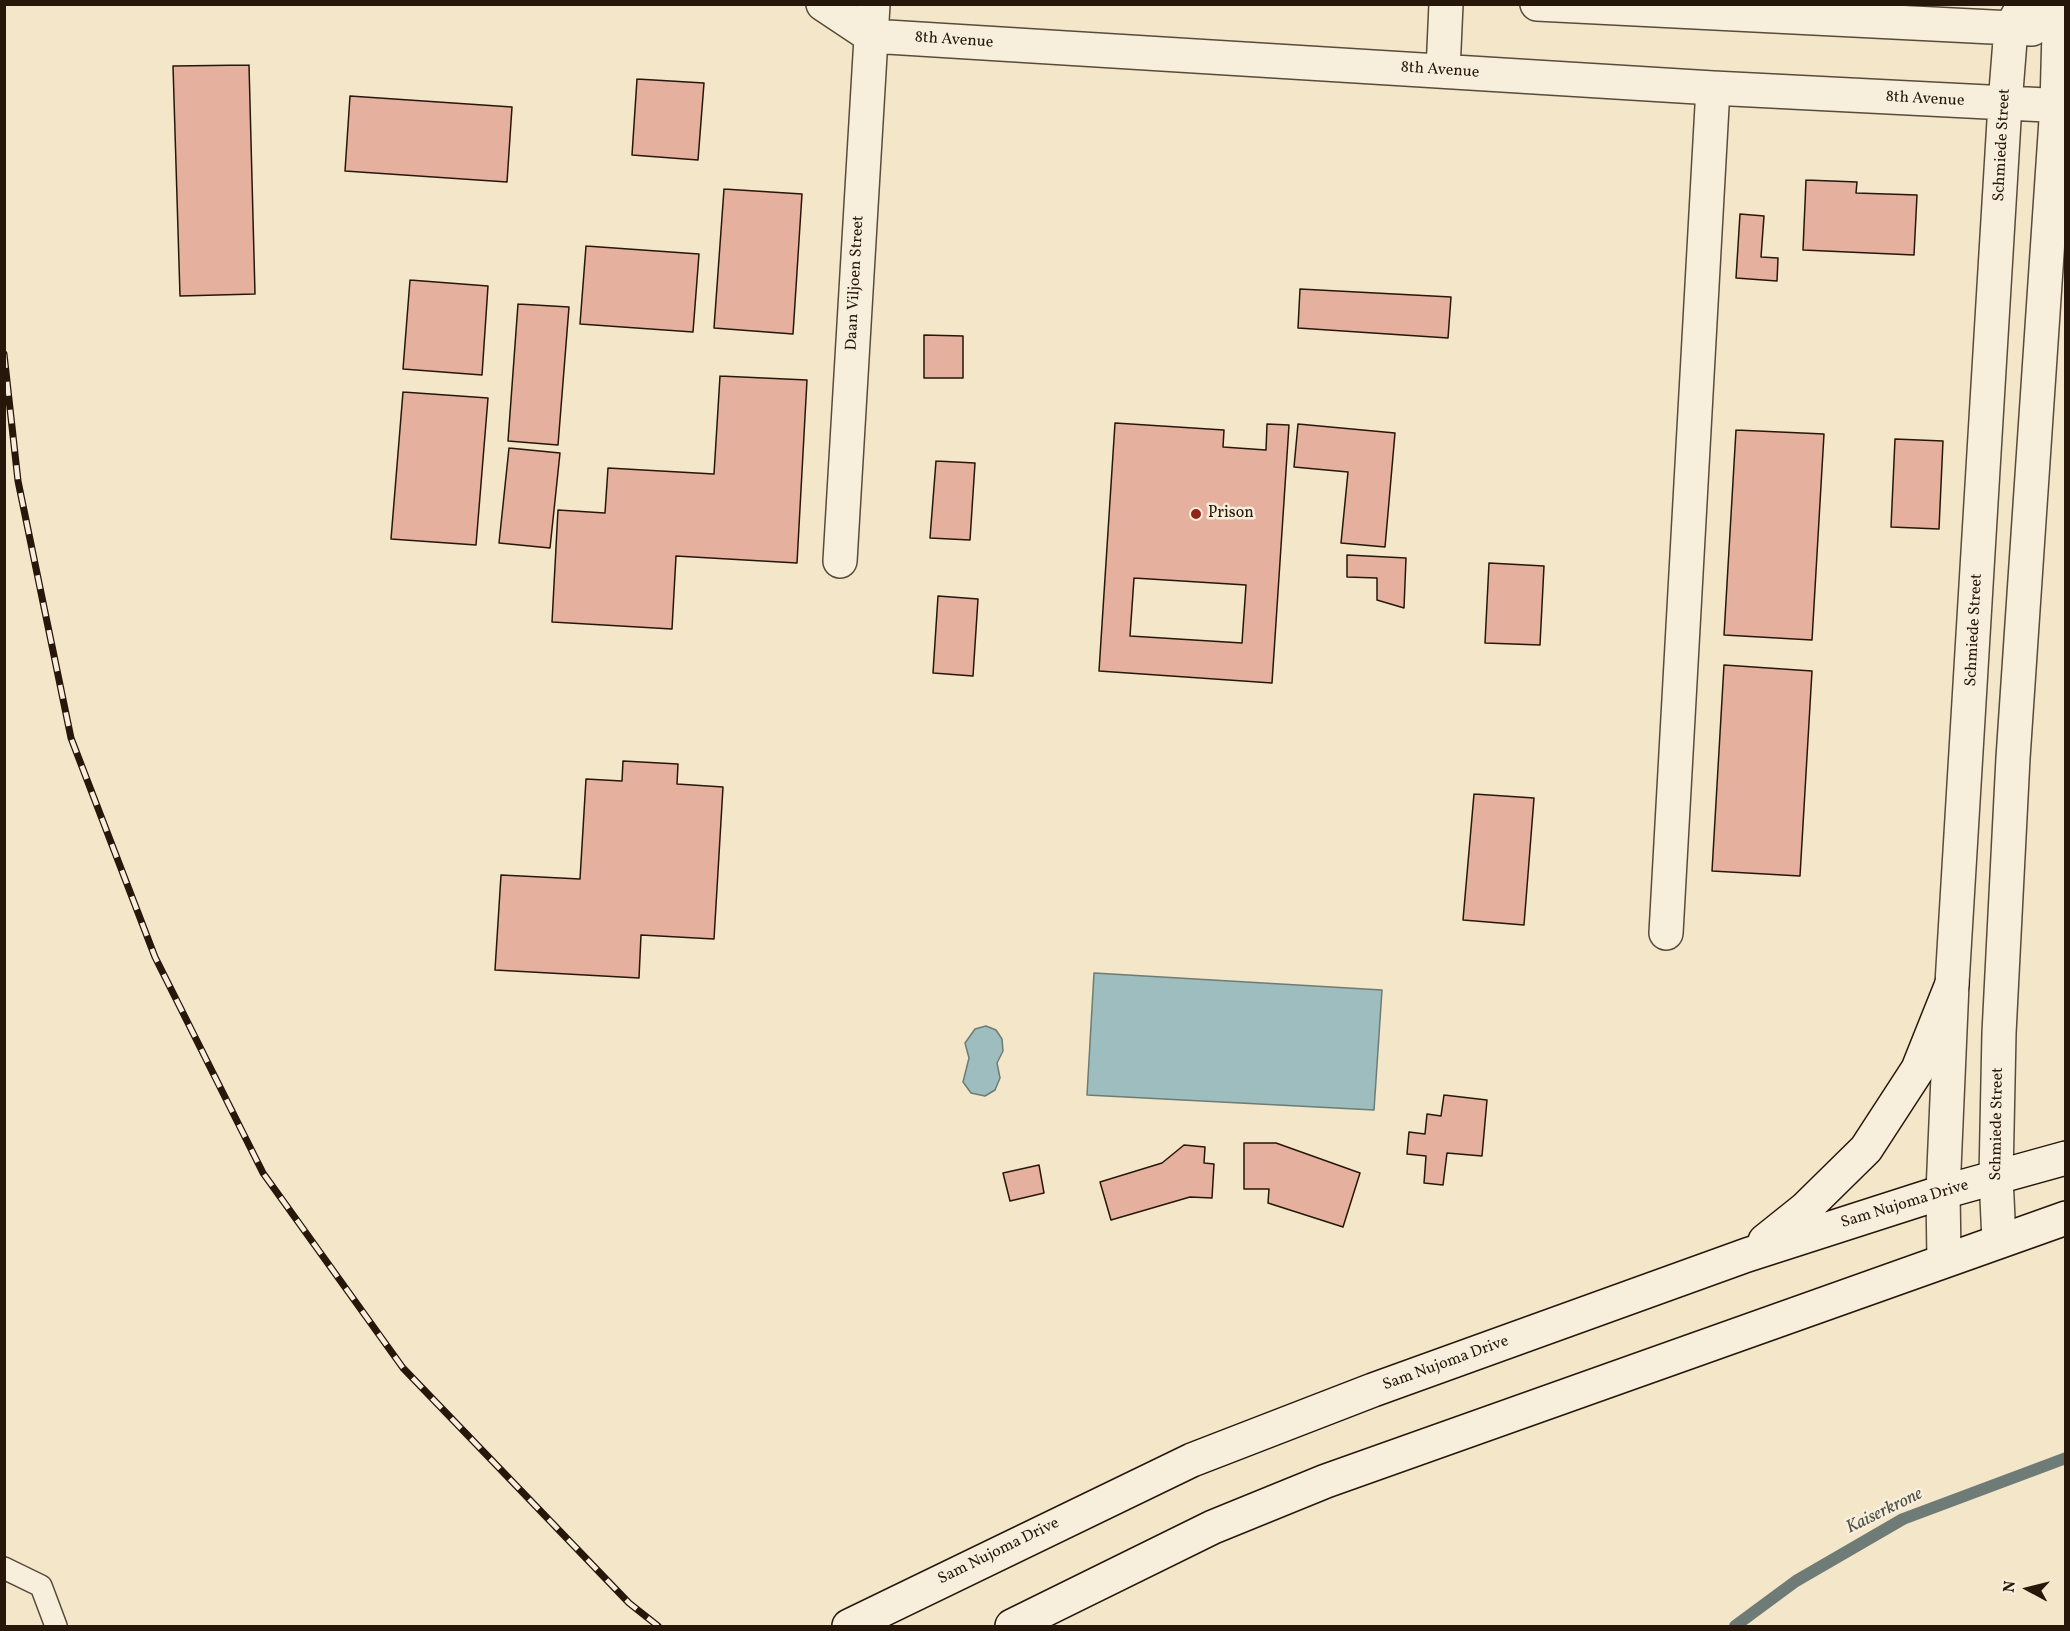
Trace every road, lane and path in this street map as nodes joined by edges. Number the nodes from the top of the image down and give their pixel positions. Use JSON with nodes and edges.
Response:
{"nodes":[{"id":1,"x":823,"y":4,"type":"edge"},
{"id":2,"x":1446,"y":4,"type":"edge"},
{"id":3,"x":1537,"y":4,"type":"edge"},
{"id":4,"x":2017,"y":16,"type":"edge"},
{"id":5,"x":872,"y":20,"type":"edge"},
{"id":6,"x":2057,"y":22,"type":"edge"},
{"id":7,"x":1443,"y":71,"type":"junction"},
{"id":8,"x":1713,"y":88,"type":"junction"},
{"id":9,"x":2006,"y":104,"type":"junction"},
{"id":10,"x":2061,"y":105,"type":"edge"},
{"id":11,"x":840,"y":561,"type":"dead end"},
{"id":12,"x":1666,"y":933,"type":"dead end"},
{"id":13,"x":1952,"y":984,"type":"junction"},
{"id":14,"x":2066,"y":1158,"type":"edge"},
{"id":15,"x":1996,"y":1177,"type":"junction"},
{"id":16,"x":1943,"y":1192,"type":"junction"},
{"id":17,"x":2066,"y":1218,"type":"edge"},
{"id":18,"x":1999,"y":1241,"type":"junction"},
{"id":19,"x":1747,"y":1255,"type":"junction"},
{"id":20,"x":1944,"y":1260,"type":"junction"},
{"id":21,"x":4,"y":1568,"type":"edge"},
{"id":22,"x":57,"y":1626,"type":"edge"},
{"id":23,"x":849,"y":1626,"type":"edge"},
{"id":24,"x":1012,"y":1626,"type":"edge"}],
"edges":[{"from":1,"to":5,"type":"street"},
{"from":2,"to":7,"type":"street"},
{"from":3,"to":4,"type":"street"},
{"from":4,"to":6,"type":"street"},
{"from":4,"to":9,"type":"street","name":"Schmiede Street"},
{"from":5,"to":7,"type":"street","name":"8th Avenue"},
{"from":5,"to":11,"type":"street","name":"Daan Viljoen Street"},
{"from":6,"to":10,"type":"street","name":"Schmiede Street"},
{"from":7,"to":8,"type":"street","name":"8th Avenue"},
{"from":8,"to":9,"type":"street","name":"8th Avenue"},
{"from":8,"to":12,"type":"street"},
{"from":9,"to":10,"type":"street","name":"8th Avenue"},
{"from":9,"to":13,"type":"street","name":"Schmiede Street"},
{"from":10,"to":15,"type":"street","name":"Schmiede Street"},
{"from":13,"to":16,"type":"street","name":"Schmiede Street"},
{"from":13,"to":19,"type":"street"},
{"from":14,"to":15,"type":"street","name":"Sam Nujoma Drive"},
{"from":15,"to":16,"type":"street","name":"Sam Nujoma Drive"},
{"from":15,"to":18,"type":"street","name":"Schmiede Street"},
{"from":16,"to":19,"type":"street","name":"Sam Nujoma Drive"},
{"from":16,"to":20,"type":"street","name":"Schmiede Street"},
{"from":17,"to":18,"type":"street"},
{"from":18,"to":20,"type":"street"},
{"from":19,"to":23,"type":"street","name":"Sam Nujoma Drive"},
{"from":20,"to":24,"type":"street"},
{"from":21,"to":22,"type":"lane"}]}
